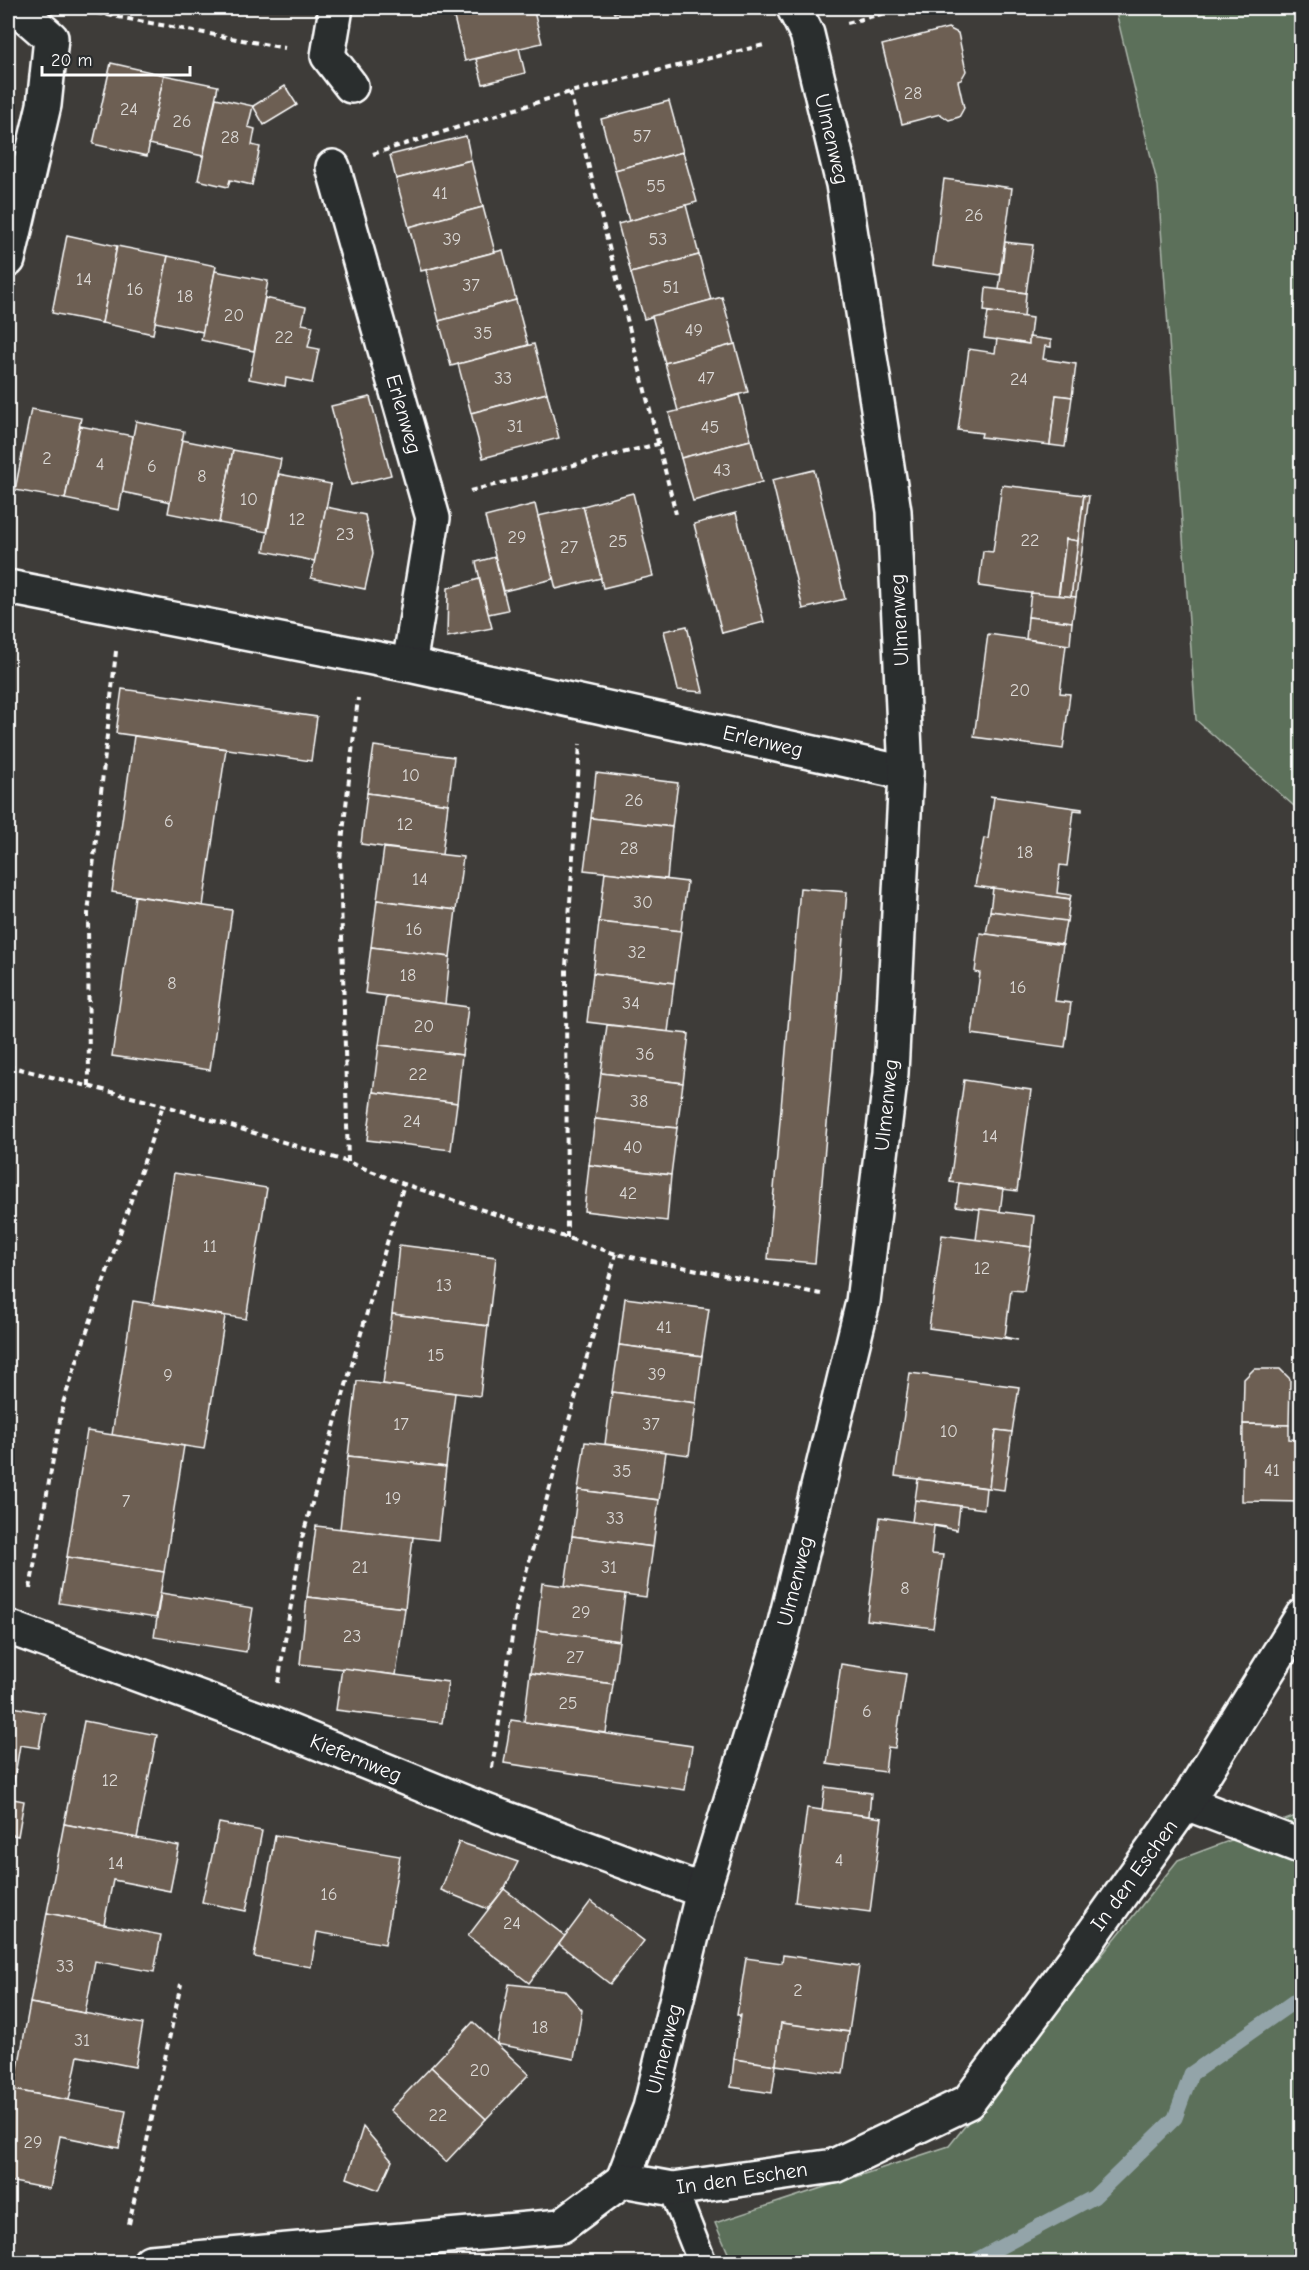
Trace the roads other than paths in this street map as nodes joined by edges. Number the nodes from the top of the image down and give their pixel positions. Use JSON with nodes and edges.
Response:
{"nodes":[{"id":1,"x":336,"y":8,"type":"edge"},
{"id":2,"x":8,"y":9,"type":"edge"},
{"id":3,"x":801,"y":21,"type":"edge"},
{"id":4,"x":351,"y":86,"type":"dead end"},
{"id":5,"x":333,"y":167,"type":"road end"},
{"id":6,"x":8,"y":260,"type":"edge"},
{"id":7,"x":8,"y":587,"type":"edge"},
{"id":8,"x":409,"y":665,"type":"junction"},
{"id":9,"x":906,"y":773,"type":"junction"},
{"id":10,"x":1302,"y":1616,"type":"edge"},
{"id":11,"x":15,"y":1629,"type":"edge"},
{"id":12,"x":1186,"y":1803,"type":"junction"},
{"id":13,"x":1302,"y":1847,"type":"edge"},
{"id":14,"x":703,"y":1891,"type":"junction"},
{"id":15,"x":623,"y":2180,"type":"junction"},
{"id":16,"x":673,"y":2189,"type":"junction"},
{"id":17,"x":150,"y":2262,"type":"edge"},
{"id":18,"x":702,"y":2262,"type":"edge"}],
"edges":[{"from":1,"to":4,"type":"street"},
{"from":2,"to":6,"type":"street"},
{"from":3,"to":9,"type":"street","name":"Ulmenweg"},
{"from":5,"to":8,"type":"street","name":"Erlenweg"},
{"from":7,"to":8,"type":"street","name":"Erlenweg"},
{"from":8,"to":9,"type":"street","name":"Erlenweg"},
{"from":9,"to":14,"type":"street","name":"Ulmenweg"},
{"from":10,"to":12,"type":"street","name":"In den Eschen"},
{"from":11,"to":14,"type":"street","name":"Kiefernweg"},
{"from":12,"to":13,"type":"street","name":"In den Eschen"},
{"from":12,"to":16,"type":"street","name":"In den Eschen"},
{"from":14,"to":15,"type":"street","name":"Ulmenweg"},
{"from":15,"to":16,"type":"street","name":"In den Eschen"},
{"from":15,"to":17,"type":"street"},
{"from":16,"to":18,"type":"lane"}]}
